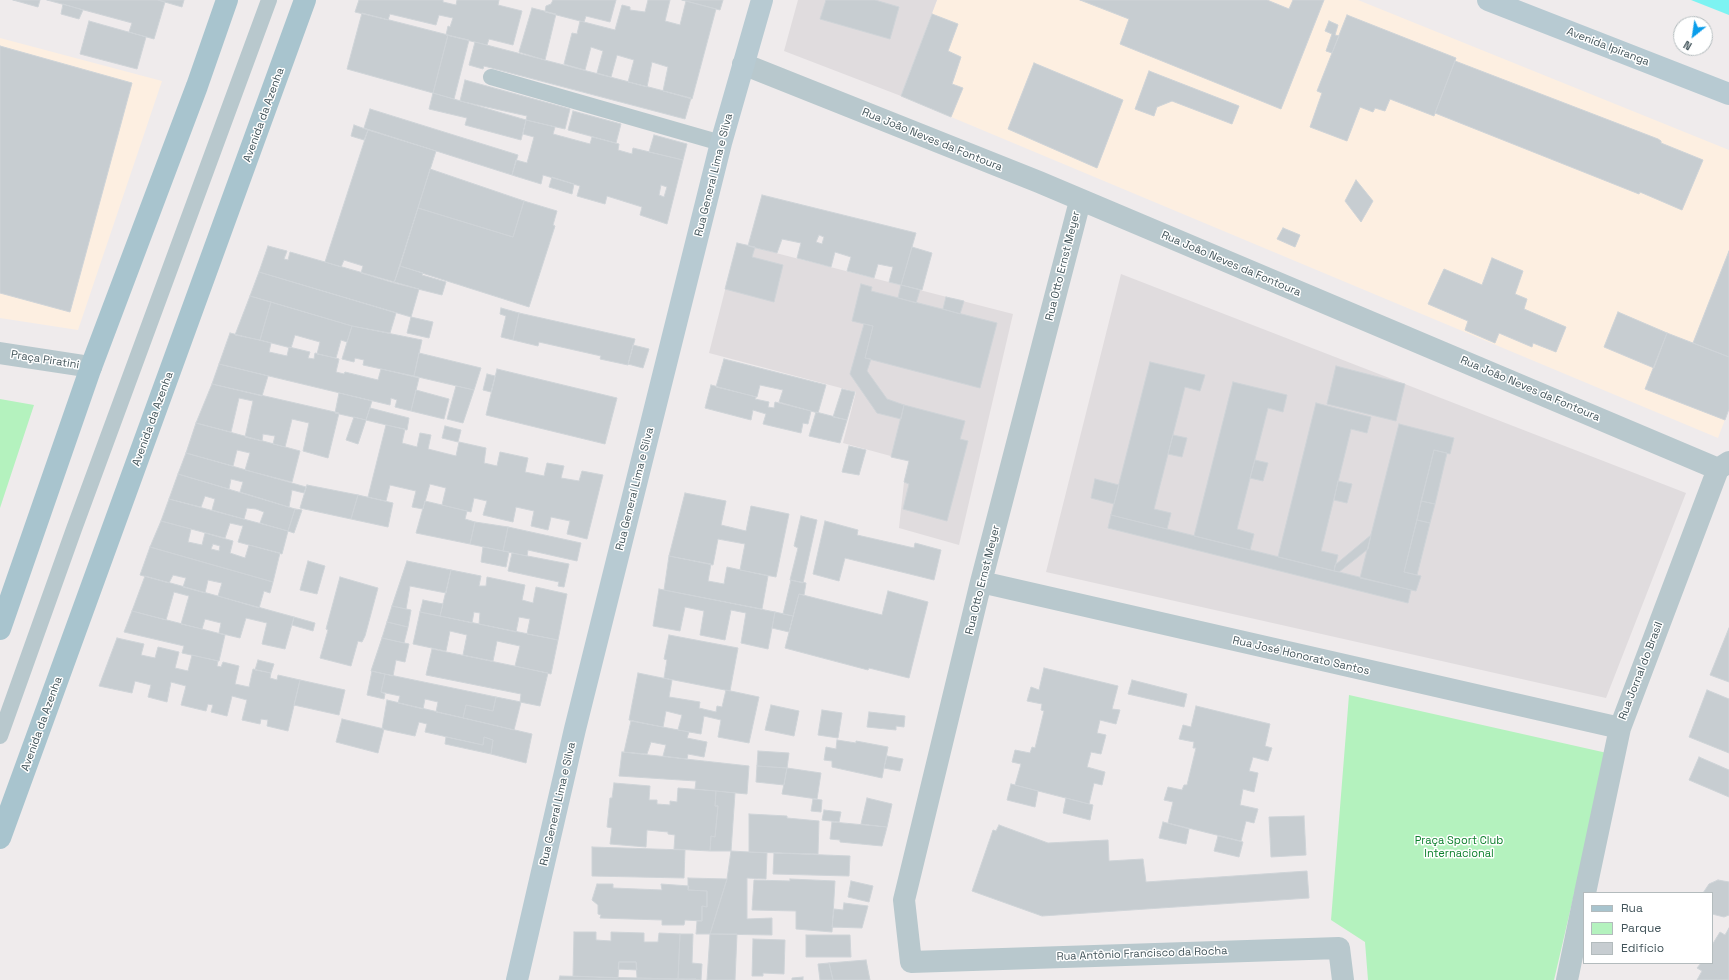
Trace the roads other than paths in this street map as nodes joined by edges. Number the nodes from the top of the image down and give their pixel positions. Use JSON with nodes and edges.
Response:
{"nodes":[{"id":1,"x":227,"y":0,"type":"edge"},
{"id":2,"x":269,"y":0,"type":"edge"},
{"id":3,"x":305,"y":0,"type":"edge"},
{"id":4,"x":762,"y":0,"type":"edge"},
{"id":5,"x":1488,"y":0,"type":"edge"},
{"id":6,"x":743,"y":64,"type":"junction"},
{"id":7,"x":491,"y":77,"type":"dead end"},
{"id":8,"x":1729,"y":94,"type":"edge"},
{"id":9,"x":721,"y":143,"type":"junction"},
{"id":10,"x":1080,"y":201,"type":"junction"},
{"id":11,"x":0,"y":353,"type":"edge"},
{"id":12,"x":91,"y":367,"type":"junction"},
{"id":13,"x":1723,"y":465,"type":"edge"},
{"id":14,"x":982,"y":582,"type":"junction"},
{"id":15,"x":0,"y":630,"type":"edge"},
{"id":16,"x":1620,"y":728,"type":"junction"},
{"id":17,"x":0,"y":736,"type":"edge"},
{"id":18,"x":0,"y":838,"type":"edge"},
{"id":19,"x":1585,"y":892,"type":"edge"},
{"id":20,"x":1583,"y":903,"type":"edge"},
{"id":21,"x":911,"y":962,"type":"joint"},
{"id":22,"x":517,"y":980,"type":"edge"},
{"id":23,"x":1344,"y":980,"type":"edge"},
{"id":24,"x":1567,"y":980,"type":"edge"}],
"edges":[{"from":1,"to":12,"type":"main road"},
{"from":2,"to":17,"type":"lane"},
{"from":3,"to":18,"type":"main road","name":"Avenida da Azenha"},
{"from":4,"to":6,"type":"street","name":"Rua General Lima e Silva"},
{"from":5,"to":8,"type":"street","name":"Avenida Ipiranga"},
{"from":6,"to":9,"type":"street","name":"Rua General Lima e Silva"},
{"from":6,"to":10,"type":"street","name":"Rua João Neves da Fontoura"},
{"from":7,"to":9,"type":"lane"},
{"from":9,"to":22,"type":"street","name":"Rua General Lima e Silva"},
{"from":10,"to":13,"type":"street","name":"Rua João Neves da Fontoura"},
{"from":10,"to":14,"type":"street","name":"Rua Otto Ernst Meyer"},
{"from":11,"to":12,"type":"street","name":"Praça Piratini"},
{"from":12,"to":15,"type":"main road"},
{"from":13,"to":16,"type":"street","name":"Rua Jornal do Brasil"},
{"from":14,"to":16,"type":"street","name":"Rua José Honorato Santos"},
{"from":14,"to":21,"type":"street","name":"Rua Otto Ernst Meyer"},
{"from":16,"to":19,"type":"street","name":"Rua Jornal do Brasil"},
{"from":20,"to":24,"type":"street"},
{"from":21,"to":23,"type":"street","name":"Rua Antônio Francisco da Rocha"}]}
